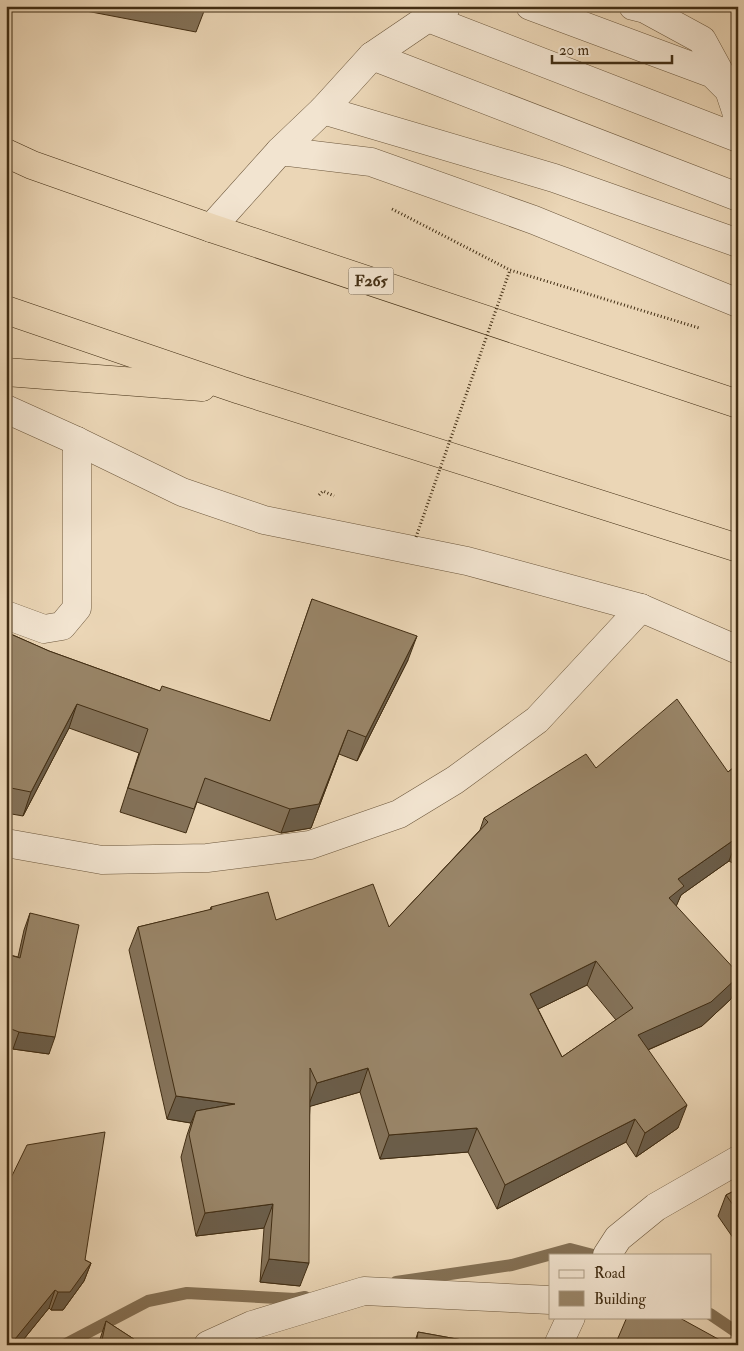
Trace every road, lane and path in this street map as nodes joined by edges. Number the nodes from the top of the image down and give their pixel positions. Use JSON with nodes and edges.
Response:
{"nodes":[{"id":1,"x":530,"y":6,"type":"edge"},
{"id":2,"x":633,"y":6,"type":"edge"},
{"id":3,"x":439,"y":12,"type":"edge"},
{"id":4,"x":372,"y":56,"type":"junction"},
{"id":5,"x":729,"y":90,"type":"junction"},
{"id":6,"x":323,"y":110,"type":"junction"},
{"id":7,"x":738,"y":125,"type":"edge"},
{"id":8,"x":738,"y":138,"type":"edge"},
{"id":9,"x":6,"y":142,"type":"edge"},
{"id":10,"x":280,"y":151,"type":"junction"},
{"id":11,"x":6,"y":152,"type":"edge"},
{"id":12,"x":32,"y":165,"type":"junction"},
{"id":13,"x":738,"y":197,"type":"edge"},
{"id":14,"x":211,"y":228,"type":"junction"},
{"id":15,"x":738,"y":243,"type":"edge"},
{"id":16,"x":738,"y":303,"type":"edge"},
{"id":17,"x":6,"y":310,"type":"edge"},
{"id":18,"x":702,"y":328,"type":"dead end"},
{"id":19,"x":6,"y":372,"type":"edge"},
{"id":20,"x":240,"y":390,"type":"junction"},
{"id":21,"x":738,"y":404,"type":"edge"},
{"id":22,"x":6,"y":409,"type":"edge"},
{"id":23,"x":77,"y":441,"type":"junction"},
{"id":24,"x":416,"y":537,"type":"dead end"},
{"id":25,"x":738,"y":548,"type":"edge"},
{"id":26,"x":641,"y":608,"type":"junction"},
{"id":27,"x":6,"y":615,"type":"edge"},
{"id":28,"x":738,"y":650,"type":"edge"},
{"id":29,"x":6,"y":843,"type":"edge"},
{"id":30,"x":738,"y":1160,"type":"edge"},
{"id":31,"x":612,"y":1246,"type":"edge"},
{"id":32,"x":549,"y":1300,"type":"edge"},
{"id":33,"x":571,"y":1318,"type":"edge"},
{"id":34,"x":208,"y":1345,"type":"edge"},
{"id":35,"x":558,"y":1345,"type":"edge"}],
"edges":[{"from":1,"to":5,"type":"street"},
{"from":2,"to":5,"type":"street"},
{"from":3,"to":4,"type":"street"},
{"from":3,"to":8,"type":"street"},
{"from":4,"to":6,"type":"street"},
{"from":4,"to":13,"type":"street"},
{"from":5,"to":7,"type":"street"},
{"from":6,"to":10,"type":"street"},
{"from":6,"to":15,"type":"street"},
{"from":9,"to":12,"type":"highway"},
{"from":10,"to":14,"type":"street"},
{"from":10,"to":16,"type":"street"},
{"from":11,"to":12,"type":"highway","number":"F265"},
{"from":12,"to":14,"type":"highway","number":"F265"},
{"from":14,"to":21,"type":"highway","number":"F265"},
{"from":17,"to":20,"type":"highway"},
{"from":18,"to":24,"type":"path","bridge":true},
{"from":19,"to":20,"type":"highway"},
{"from":20,"to":25,"type":"highway"},
{"from":22,"to":23,"type":"street"},
{"from":23,"to":26,"type":"street"},
{"from":23,"to":27,"type":"street"},
{"from":26,"to":28,"type":"street"},
{"from":26,"to":29,"type":"street"},
{"from":30,"to":31,"type":"street"},
{"from":32,"to":34,"type":"street"},
{"from":33,"to":35,"type":"street"}]}
